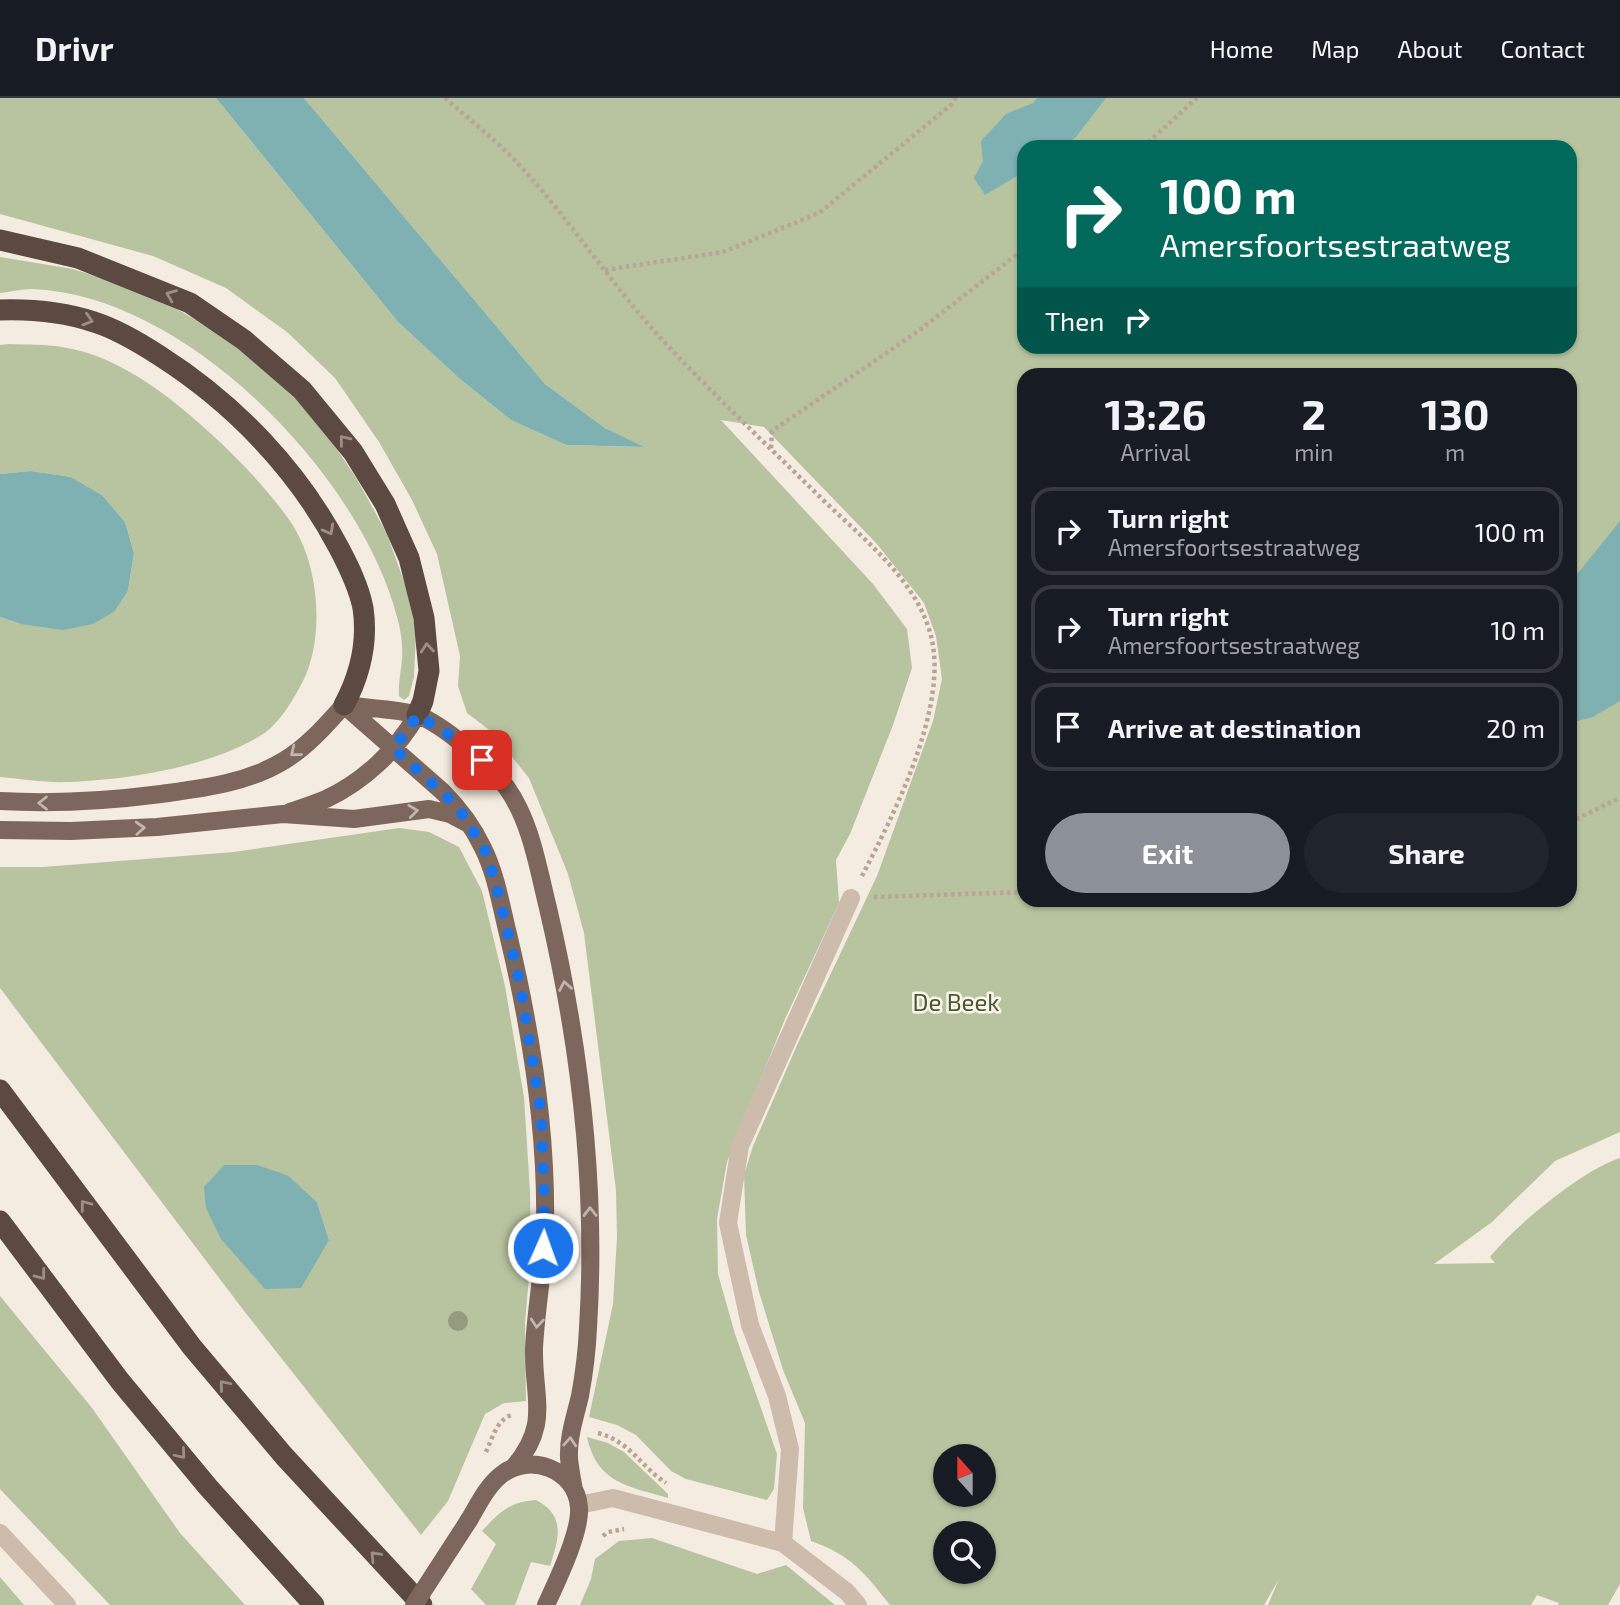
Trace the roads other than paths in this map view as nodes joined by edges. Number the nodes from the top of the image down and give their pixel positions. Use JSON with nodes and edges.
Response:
{"nodes":[{"id":1,"x":0,"y":240,"type":"edge"},
{"id":2,"x":0,"y":310,"type":"edge"},
{"id":3,"x":344,"y":705,"type":"junction"},
{"id":4,"x":417,"y":715,"type":"junction"},
{"id":5,"x":393,"y":748,"type":"junction"},
{"id":6,"x":0,"y":801,"type":"edge"},
{"id":7,"x":283,"y":814,"type":"junction"},
{"id":8,"x":470,"y":825,"type":"junction"},
{"id":9,"x":0,"y":830,"type":"edge"},
{"id":10,"x":851,"y":898,"type":"road end"},
{"id":11,"x":0,"y":1090,"type":"edge"},
{"id":12,"x":0,"y":1220,"type":"edge"},
{"id":13,"x":513,"y":1468,"type":"junction"},
{"id":14,"x":576,"y":1497,"type":"junction"},
{"id":15,"x":0,"y":1533,"type":"edge"},
{"id":16,"x":783,"y":1543,"type":"junction"},
{"id":17,"x":547,"y":1604,"type":"edge"},
{"id":18,"x":67,"y":1605,"type":"edge"},
{"id":19,"x":314,"y":1605,"type":"edge"},
{"id":20,"x":414,"y":1605,"type":"edge"},
{"id":21,"x":422,"y":1605,"type":"edge"},
{"id":22,"x":858,"y":1605,"type":"edge"}],
"edges":[{"from":4,"to":1,"type":"highway","one_way":true},
{"from":2,"to":3,"type":"highway","one_way":true},
{"from":3,"to":4,"type":"main road"},
{"from":3,"to":5,"type":"main road"},
{"from":3,"to":6,"type":"main road","one_way":true},
{"from":4,"to":5,"type":"main road"},
{"from":14,"to":4,"type":"main road","one_way":true},
{"from":5,"to":7,"type":"main road"},
{"from":5,"to":8,"type":"main road"},
{"from":7,"to":8,"type":"main road","one_way":true},
{"from":9,"to":7,"type":"main road","one_way":true},
{"from":8,"to":13,"type":"main road","one_way":true},
{"from":10,"to":16,"type":"street"},
{"from":21,"to":11,"type":"highway","one_way":true},
{"from":12,"to":19,"type":"highway","one_way":true},
{"from":13,"to":14,"type":"main road"},
{"from":13,"to":20,"type":"main road","bridge":true},
{"from":14,"to":16,"type":"street"},
{"from":14,"to":17,"type":"main road"},
{"from":15,"to":18,"type":"street"},
{"from":16,"to":22,"type":"street"}]}
